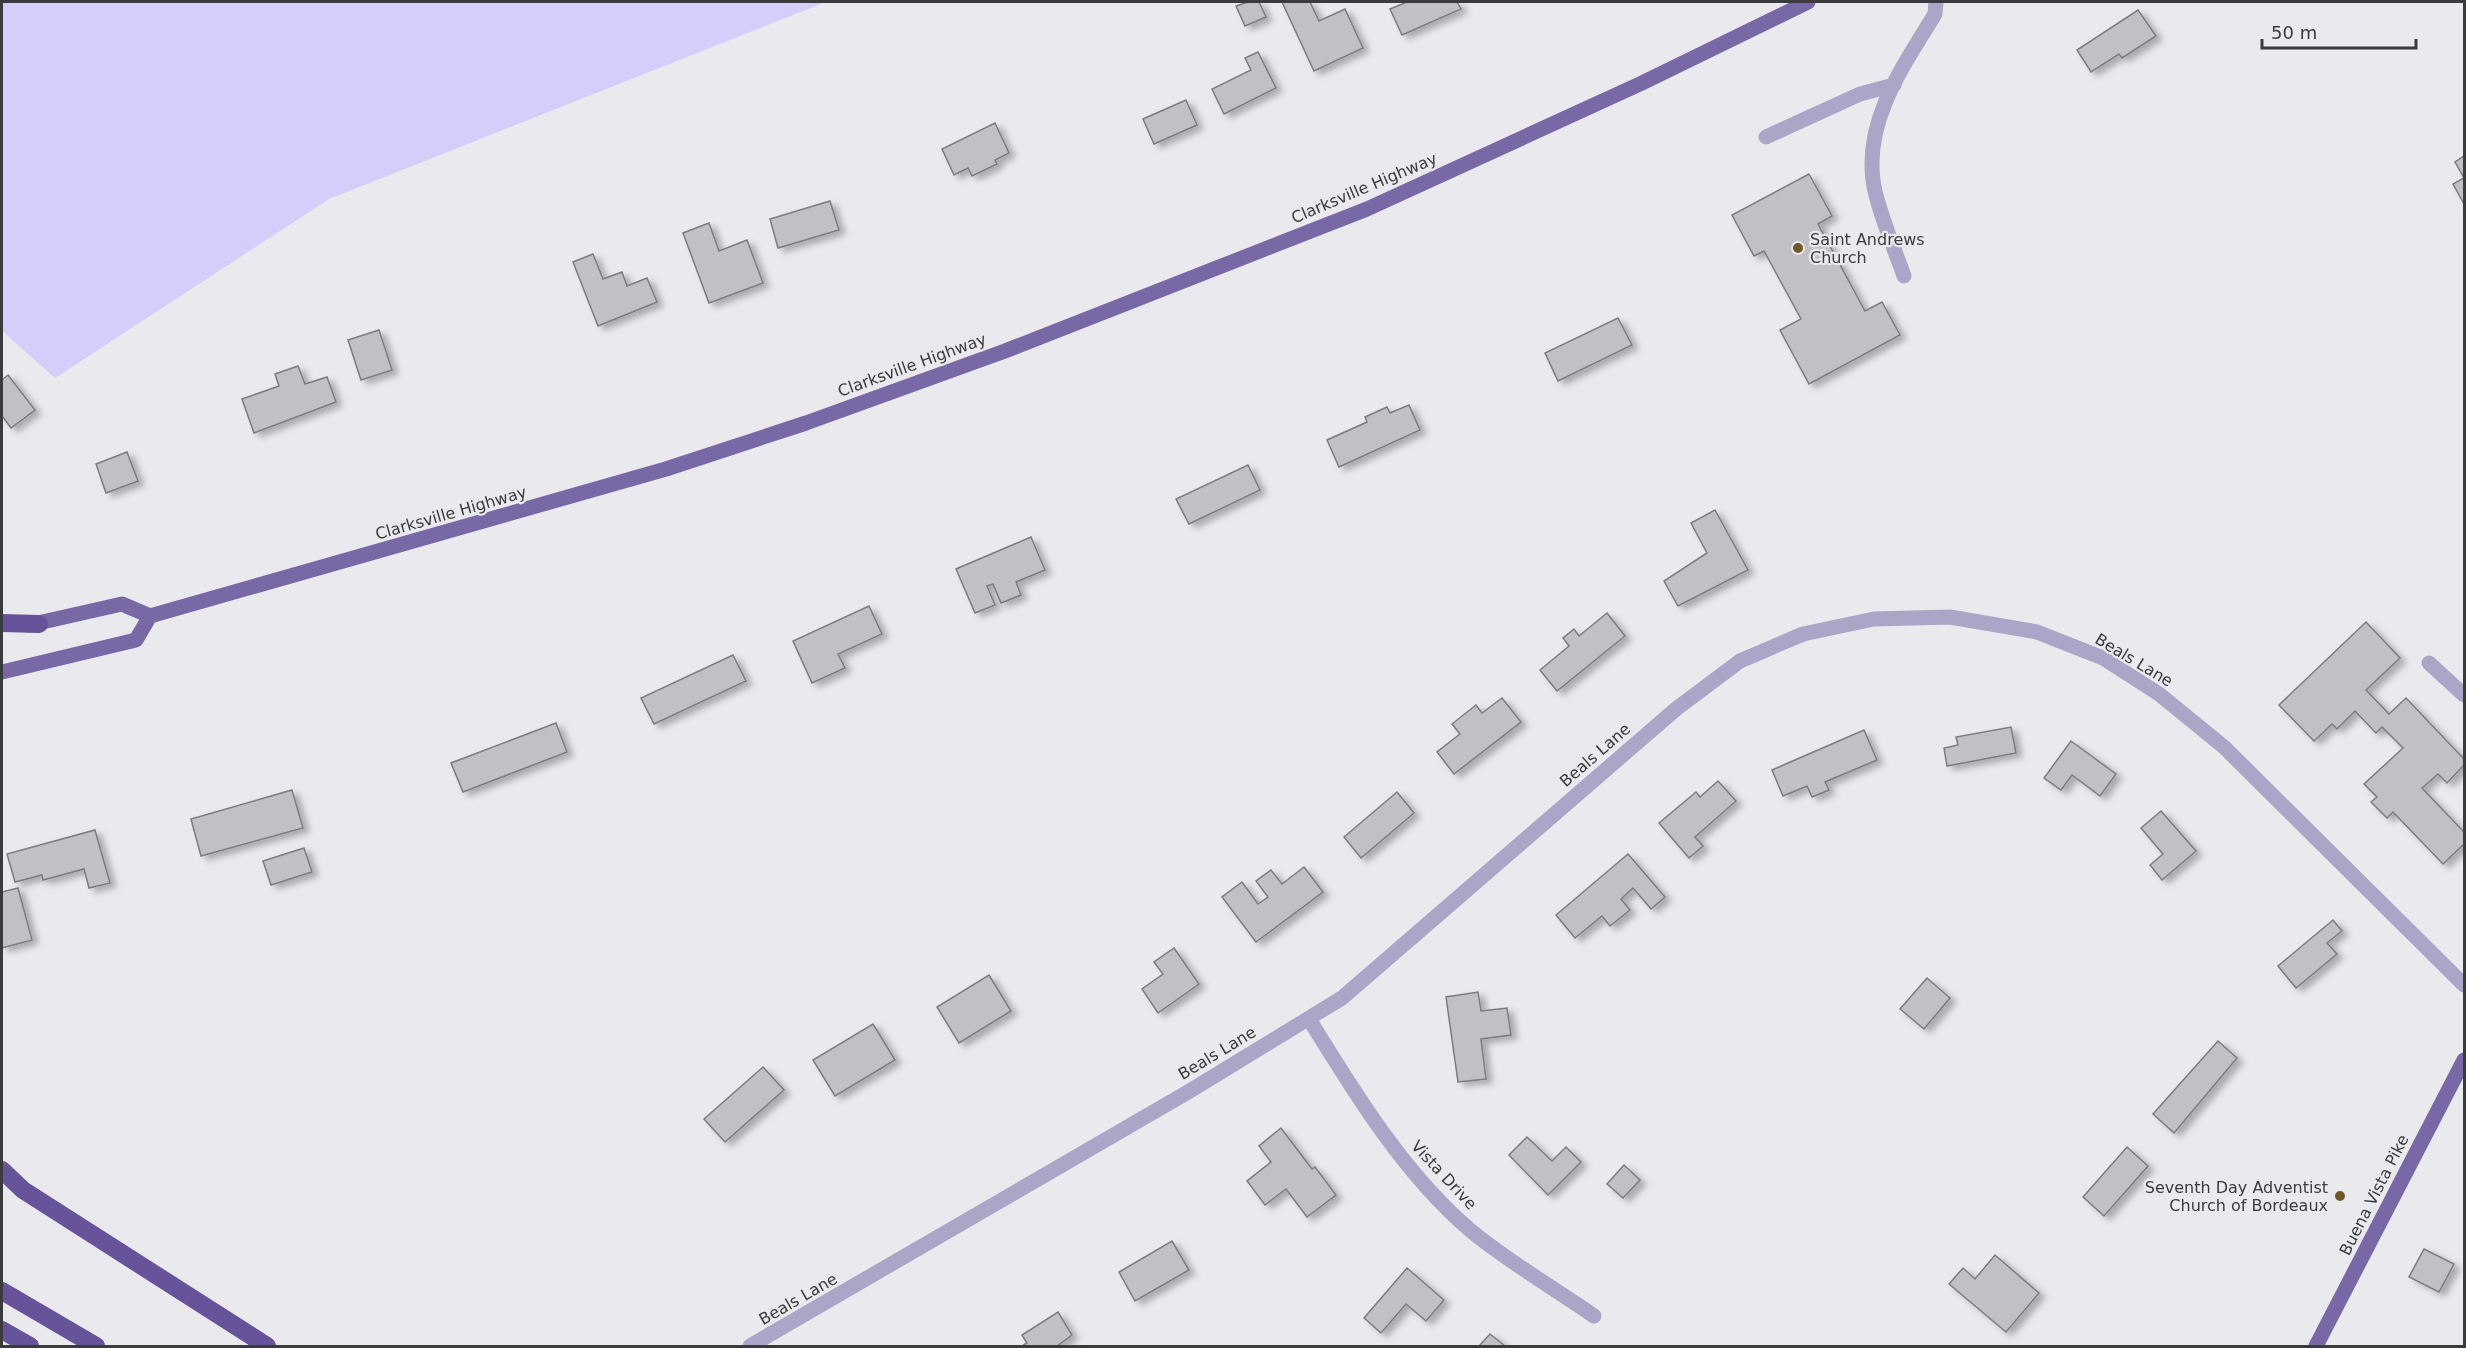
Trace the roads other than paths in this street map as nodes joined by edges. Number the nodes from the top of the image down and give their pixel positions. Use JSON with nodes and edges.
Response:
{"nodes":[{"id":1,"x":1808,"y":2,"type":"edge"},
{"id":2,"x":1936,"y":2,"type":"edge"},
{"id":3,"x":1894,"y":85,"type":"junction"},
{"id":4,"x":1766,"y":137,"type":"dead end"},
{"id":5,"x":1904,"y":276,"type":"dead end"},
{"id":6,"x":150,"y":616,"type":"junction"},
{"id":7,"x":2,"y":623,"type":"edge"},
{"id":8,"x":39,"y":624,"type":"junction"},
{"id":9,"x":2,"y":630,"type":"edge"},
{"id":10,"x":2428,"y":663,"type":"dead end"},
{"id":11,"x":2,"y":672,"type":"edge"},
{"id":12,"x":2464,"y":695,"type":"edge"},
{"id":13,"x":2464,"y":985,"type":"edge"},
{"id":14,"x":1309,"y":1019,"type":"junction"},
{"id":15,"x":2464,"y":1060,"type":"edge"},
{"id":16,"x":2,"y":1170,"type":"edge"},
{"id":17,"x":2,"y":1291,"type":"edge"},
{"id":18,"x":1594,"y":1316,"type":"dead end"},
{"id":19,"x":2,"y":1330,"type":"edge"},
{"id":20,"x":30,"y":1347,"type":"edge"},
{"id":21,"x":96,"y":1347,"type":"edge"},
{"id":22,"x":267,"y":1347,"type":"edge"},
{"id":23,"x":750,"y":1347,"type":"edge"},
{"id":24,"x":2316,"y":1347,"type":"edge"}],
"edges":[{"from":1,"to":6,"type":"main road","name":"Clarksville Highway"},
{"from":2,"to":3,"type":"street"},
{"from":3,"to":4,"type":"street"},
{"from":3,"to":5,"type":"street"},
{"from":6,"to":8,"type":"main road"},
{"from":6,"to":11,"type":"main road"},
{"from":7,"to":8,"type":"highway"},
{"from":8,"to":9,"type":"main road"},
{"from":10,"to":12,"type":"street"},
{"from":13,"to":14,"type":"street","name":"Beals Lane"},
{"from":14,"to":18,"type":"street","name":"Vista Drive"},
{"from":14,"to":23,"type":"street","name":"Beals Lane"},
{"from":15,"to":24,"type":"main road","name":"Buena Vista Pike"},
{"from":16,"to":22,"type":"highway"},
{"from":17,"to":21,"type":"highway"},
{"from":19,"to":20,"type":"highway"}]}
